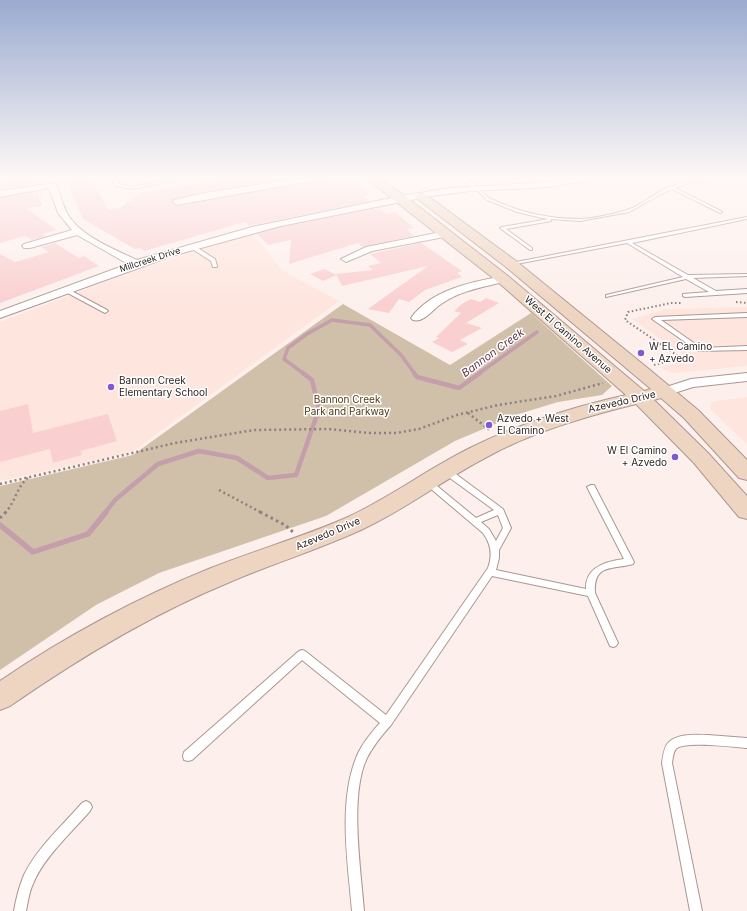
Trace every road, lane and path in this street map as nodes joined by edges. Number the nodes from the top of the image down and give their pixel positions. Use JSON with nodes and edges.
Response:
{"nodes":[{"id":1,"x":69,"y":221,"type":"edge"},
{"id":2,"x":289,"y":221,"type":"edge"},
{"id":3,"x":429,"y":221,"type":"edge"},
{"id":4,"x":452,"y":221,"type":"edge"},
{"id":5,"x":545,"y":221,"type":"edge"},
{"id":6,"x":735,"y":221,"type":"edge"},
{"id":7,"x":78,"y":231,"type":"junction"},
{"id":8,"x":446,"y":234,"type":"junction"},
{"id":9,"x":628,"y":242,"type":"junction"},
{"id":10,"x":27,"y":246,"type":"dead end"},
{"id":11,"x":191,"y":246,"type":"junction"},
{"id":12,"x":530,"y":248,"type":"dead end"},
{"id":13,"x":346,"y":258,"type":"dead end"},
{"id":14,"x":136,"y":264,"type":"junction"},
{"id":15,"x":511,"y":264,"type":"junction"},
{"id":16,"x":215,"y":266,"type":"dead end"},
{"id":17,"x":747,"y":275,"type":"edge"},
{"id":18,"x":687,"y":277,"type":"junction"},
{"id":19,"x":503,"y":279,"type":"junction"},
{"id":20,"x":66,"y":290,"type":"junction"},
{"id":21,"x":747,"y":291,"type":"edge"},
{"id":22,"x":715,"y":293,"type":"junction"},
{"id":23,"x":685,"y":295,"type":"dead end"},
{"id":24,"x":608,"y":296,"type":"dead end"},
{"id":25,"x":104,"y":310,"type":"dead end"},
{"id":26,"x":0,"y":315,"type":"edge"},
{"id":27,"x":747,"y":315,"type":"edge"},
{"id":28,"x":417,"y":318,"type":"dead end"},
{"id":29,"x":660,"y":344,"type":"dead end"},
{"id":30,"x":747,"y":348,"type":"edge"},
{"id":31,"x":654,"y":365,"type":"dead end"},
{"id":32,"x":747,"y":377,"type":"edge"},
{"id":33,"x":605,"y":382,"type":"dead end"},
{"id":34,"x":747,"y":387,"type":"edge"},
{"id":35,"x":666,"y":392,"type":"junction"},
{"id":36,"x":641,"y":398,"type":"junction"},
{"id":37,"x":468,"y":413,"type":"junction"},
{"id":38,"x":502,"y":441,"type":"junction"},
{"id":39,"x":747,"y":473,"type":"edge"},
{"id":40,"x":437,"y":477,"type":"junction"},
{"id":41,"x":29,"y":478,"type":"junction"},
{"id":42,"x":0,"y":484,"type":"edge"},
{"id":43,"x":591,"y":487,"type":"dead end"},
{"id":44,"x":219,"y":490,"type":"dead end"},
{"id":45,"x":500,"y":511,"type":"junction"},
{"id":46,"x":747,"y":511,"type":"edge"},
{"id":47,"x":1,"y":518,"type":"edge"},
{"id":48,"x":474,"y":522,"type":"junction"},
{"id":49,"x":307,"y":544,"type":"junction"},
{"id":50,"x":495,"y":549,"type":"junction"},
{"id":51,"x":490,"y":572,"type":"junction"},
{"id":52,"x":591,"y":593,"type":"junction"},
{"id":53,"x":613,"y":643,"type":"dead end"},
{"id":54,"x":0,"y":697,"type":"edge"},
{"id":55,"x":387,"y":722,"type":"junction"},
{"id":56,"x":747,"y":743,"type":"edge"},
{"id":57,"x":188,"y":756,"type":"dead end"},
{"id":58,"x":86,"y":807,"type":"dead end"},
{"id":59,"x":20,"y":911,"type":"edge"},
{"id":60,"x":358,"y":911,"type":"edge"},
{"id":61,"x":696,"y":911,"type":"edge"}],
"edges":[{"from":1,"to":7,"type":"street"},
{"from":2,"to":11,"type":"street","name":"Millcreek Drive"},
{"from":3,"to":8,"type":"main road","name":"West El Camino Avenue"},
{"from":4,"to":15,"type":"main road","name":"West El Camino Avenue"},
{"from":5,"to":12,"type":"lane"},
{"from":6,"to":9,"type":"lane"},
{"from":7,"to":10,"type":"street"},
{"from":7,"to":14,"type":"street"},
{"from":8,"to":13,"type":"street"},
{"from":8,"to":19,"type":"main road","name":"West El Camino Avenue"},
{"from":9,"to":15,"type":"lane"},
{"from":9,"to":18,"type":"lane"},
{"from":11,"to":14,"type":"street","name":"Millcreek Drive"},
{"from":11,"to":16,"type":"lane"},
{"from":14,"to":20,"type":"street","name":"Millcreek Drive"},
{"from":15,"to":35,"type":"main road","name":"West El Camino Avenue"},
{"from":17,"to":18,"type":"lane"},
{"from":18,"to":22,"type":"lane"},
{"from":18,"to":24,"type":"lane"},
{"from":19,"to":28,"type":"street"},
{"from":19,"to":36,"type":"main road","name":"West El Camino Avenue"},
{"from":20,"to":25,"type":"lane"},
{"from":20,"to":26,"type":"street","name":"Millcreek Drive"},
{"from":21,"to":22,"type":"lane"},
{"from":22,"to":23,"type":"lane"},
{"from":27,"to":30,"type":"lane"},
{"from":29,"to":31,"type":"path"},
{"from":32,"to":35,"type":"street"},
{"from":33,"to":37,"type":"path"},
{"from":34,"to":35,"type":"street"},
{"from":35,"to":36,"type":"main road","name":"Azevedo Drive"},
{"from":35,"to":39,"type":"main road","name":"West El Camino Avenue"},
{"from":36,"to":38,"type":"main road","name":"Azevedo Drive"},
{"from":36,"to":46,"type":"main road","name":"West El Camino Avenue"},
{"from":37,"to":38,"type":"path"},
{"from":37,"to":41,"type":"path"},
{"from":38,"to":40,"type":"main road","name":"Azevedo Drive"},
{"from":40,"to":45,"type":"lane"},
{"from":40,"to":48,"type":"lane"},
{"from":40,"to":49,"type":"main road","name":"Azevedo Drive"},
{"from":41,"to":42,"type":"path"},
{"from":41,"to":47,"type":"path"},
{"from":43,"to":52,"type":"lane"},
{"from":44,"to":49,"type":"path"},
{"from":45,"to":48,"type":"lane"},
{"from":45,"to":50,"type":"lane"},
{"from":48,"to":50,"type":"lane"},
{"from":49,"to":54,"type":"main road","name":"Azevedo Drive"},
{"from":50,"to":51,"type":"lane"},
{"from":51,"to":52,"type":"lane"},
{"from":51,"to":55,"type":"lane"},
{"from":52,"to":53,"type":"lane"},
{"from":55,"to":57,"type":"lane"},
{"from":55,"to":60,"type":"lane"},
{"from":56,"to":61,"type":"lane"},
{"from":58,"to":59,"type":"lane"}]}
